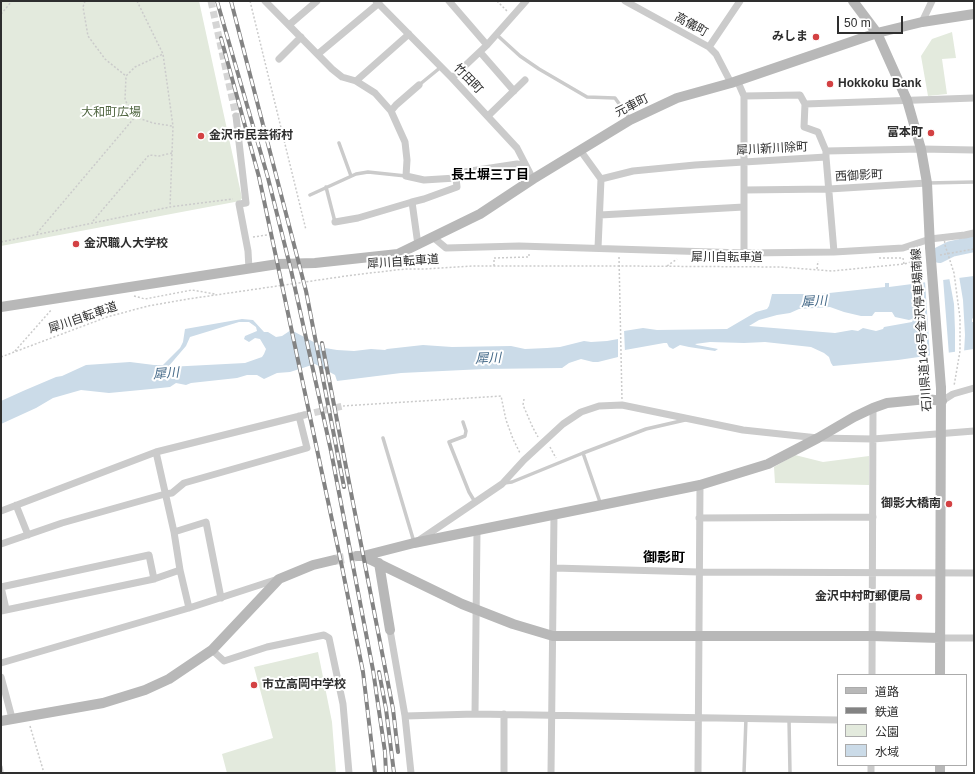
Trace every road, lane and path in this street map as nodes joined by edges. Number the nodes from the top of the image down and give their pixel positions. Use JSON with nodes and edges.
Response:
{"nodes":[{"id":1,"x":12,"y":1,"type":"edge"},
{"id":2,"x":85,"y":1,"type":"edge"},
{"id":3,"x":137,"y":1,"type":"edge"},
{"id":4,"x":250,"y":1,"type":"edge"},
{"id":5,"x":265,"y":1,"type":"edge"},
{"id":6,"x":317,"y":1,"type":"edge"},
{"id":7,"x":449,"y":1,"type":"edge"},
{"id":8,"x":497,"y":1,"type":"edge"},
{"id":9,"x":526,"y":1,"type":"edge"},
{"id":10,"x":625,"y":1,"type":"edge"},
{"id":11,"x":740,"y":1,"type":"edge"},
{"id":12,"x":853,"y":1,"type":"edge"},
{"id":13,"x":932,"y":1,"type":"edge"},
{"id":14,"x":377,"y":2,"type":"edge"},
{"id":15,"x":633,"y":3,"type":"edge"},
{"id":16,"x":1,"y":14,"type":"edge"},
{"id":17,"x":974,"y":14,"type":"edge"},
{"id":18,"x":513,"y":16,"type":"junction"},
{"id":19,"x":922,"y":22,"type":"junction"},
{"id":20,"x":289,"y":25,"type":"junction"},
{"id":21,"x":877,"y":33,"type":"junction"},
{"id":22,"x":409,"y":34,"type":"junction"},
{"id":23,"x":497,"y":35,"type":"junction"},
{"id":24,"x":301,"y":37,"type":"junction"},
{"id":25,"x":487,"y":45,"type":"junction"},
{"id":26,"x":709,"y":47,"type":"junction"},
{"id":27,"x":480,"y":52,"type":"junction"},
{"id":28,"x":163,"y":54,"type":"junction"},
{"id":29,"x":318,"y":54,"type":"junction"},
{"id":30,"x":279,"y":59,"type":"dead end"},
{"id":31,"x":441,"y":67,"type":"junction"},
{"id":32,"x":126,"y":76,"type":"junction"},
{"id":33,"x":452,"y":78,"type":"junction"},
{"id":34,"x":525,"y":80,"type":"dead end"},
{"id":35,"x":356,"y":81,"type":"junction"},
{"id":36,"x":734,"y":81,"type":"junction"},
{"id":37,"x":419,"y":85,"type":"joint"},
{"id":38,"x":514,"y":91,"type":"junction"},
{"id":39,"x":744,"y":96,"type":"junction"},
{"id":40,"x":974,"y":98,"type":"edge"},
{"id":41,"x":907,"y":100,"type":"junction"},
{"id":42,"x":804,"y":104,"type":"junction"},
{"id":43,"x":392,"y":111,"type":"junction"},
{"id":44,"x":236,"y":116,"type":"tunnel mouth"},
{"id":45,"x":488,"y":116,"type":"junction"},
{"id":46,"x":135,"y":117,"type":"junction"},
{"id":47,"x":630,"y":120,"type":"junction"},
{"id":48,"x":173,"y":126,"type":"junction"},
{"id":49,"x":339,"y":143,"type":"dead end"},
{"id":50,"x":920,"y":149,"type":"junction"},
{"id":51,"x":580,"y":150,"type":"junction"},
{"id":52,"x":974,"y":150,"type":"edge"},
{"id":53,"x":172,"y":153,"type":"junction"},
{"id":54,"x":826,"y":154,"type":"junction"},
{"id":55,"x":744,"y":162,"type":"junction"},
{"id":56,"x":526,"y":166,"type":"junction"},
{"id":57,"x":351,"y":176,"type":"junction"},
{"id":58,"x":406,"y":176,"type":"junction"},
{"id":59,"x":456,"y":178,"type":"junction"},
{"id":60,"x":601,"y":179,"type":"junction"},
{"id":61,"x":533,"y":180,"type":"junction"},
{"id":62,"x":974,"y":182,"type":"edge"},
{"id":63,"x":927,"y":183,"type":"junction"},
{"id":64,"x":326,"y":187,"type":"junction"},
{"id":65,"x":829,"y":189,"type":"junction"},
{"id":66,"x":744,"y":190,"type":"junction"},
{"id":67,"x":310,"y":195,"type":"dead end"},
{"id":68,"x":235,"y":199,"type":"dead end"},
{"id":69,"x":412,"y":202,"type":"junction"},
{"id":70,"x":170,"y":207,"type":"junction"},
{"id":71,"x":744,"y":207,"type":"junction"},
{"id":72,"x":600,"y":214,"type":"junction"},
{"id":73,"x":92,"y":222,"type":"junction"},
{"id":74,"x":335,"y":222,"type":"joint"},
{"id":75,"x":306,"y":230,"type":"dead end"},
{"id":76,"x":974,"y":232,"type":"edge"},
{"id":77,"x":37,"y":233,"type":"junction"},
{"id":78,"x":267,"y":236,"type":"dead end"},
{"id":79,"x":245,"y":238,"type":"junction"},
{"id":80,"x":434,"y":238,"type":"junction"},
{"id":81,"x":944,"y":238,"type":"junction"},
{"id":82,"x":1,"y":242,"type":"edge"},
{"id":83,"x":917,"y":243,"type":"junction"},
{"id":84,"x":930,"y":243,"type":"junction"},
{"id":85,"x":418,"y":245,"type":"junction"},
{"id":86,"x":529,"y":247,"type":"junction"},
{"id":87,"x":598,"y":248,"type":"junction"},
{"id":88,"x":974,"y":250,"type":"edge"},
{"id":89,"x":834,"y":252,"type":"junction"},
{"id":90,"x":744,"y":253,"type":"junction"},
{"id":91,"x":939,"y":255,"type":"dead end"},
{"id":92,"x":620,"y":257,"type":"dead end"},
{"id":93,"x":924,"y":259,"type":"dead end"},
{"id":94,"x":823,"y":260,"type":"dead end"},
{"id":95,"x":494,"y":266,"type":"junction"},
{"id":96,"x":249,"y":269,"type":"junction"},
{"id":97,"x":818,"y":270,"type":"junction"},
{"id":98,"x":218,"y":294,"type":"junction"},
{"id":99,"x":132,"y":295,"type":"dead end"},
{"id":100,"x":63,"y":297,"type":"junction"},
{"id":101,"x":1,"y":307,"type":"edge"},
{"id":102,"x":14,"y":352,"type":"junction"},
{"id":103,"x":1,"y":357,"type":"edge"},
{"id":104,"x":954,"y":386,"type":"dead end"},
{"id":105,"x":974,"y":388,"type":"edge"},
{"id":106,"x":927,"y":390,"type":"dead end"},
{"id":107,"x":524,"y":399,"type":"dead end"},
{"id":108,"x":622,"y":400,"type":"dead end"},
{"id":109,"x":942,"y":401,"type":"junction"},
{"id":110,"x":343,"y":406,"type":"tunnel mouth"},
{"id":111,"x":873,"y":408,"type":"junction"},
{"id":112,"x":689,"y":419,"type":"junction"},
{"id":113,"x":463,"y":422,"type":"dead end"},
{"id":114,"x":974,"y":430,"type":"edge"},
{"id":115,"x":941,"y":434,"type":"junction"},
{"id":116,"x":383,"y":438,"type":"dead end"},
{"id":117,"x":818,"y":438,"type":"junction"},
{"id":118,"x":873,"y":439,"type":"junction"},
{"id":119,"x":544,"y":441,"type":"junction"},
{"id":120,"x":156,"y":452,"type":"junction"},
{"id":121,"x":583,"y":453,"type":"junction"},
{"id":122,"x":524,"y":460,"type":"junction"},
{"id":123,"x":558,"y":463,"type":"junction"},
{"id":124,"x":502,"y":484,"type":"junction"},
{"id":125,"x":700,"y":485,"type":"junction"},
{"id":126,"x":165,"y":494,"type":"junction"},
{"id":127,"x":475,"y":502,"type":"junction"},
{"id":128,"x":16,"y":505,"type":"junction"},
{"id":129,"x":601,"y":506,"type":"junction"},
{"id":130,"x":1,"y":511,"type":"edge"},
{"id":131,"x":554,"y":515,"type":"junction"},
{"id":132,"x":873,"y":517,"type":"junction"},
{"id":133,"x":699,"y":518,"type":"junction"},
{"id":134,"x":477,"y":531,"type":"junction"},
{"id":135,"x":174,"y":532,"type":"junction"},
{"id":136,"x":28,"y":535,"type":"junction"},
{"id":137,"x":414,"y":543,"type":"junction"},
{"id":138,"x":1,"y":544,"type":"edge"},
{"id":139,"x":334,"y":560,"type":"tunnel mouth"},
{"id":140,"x":379,"y":563,"type":"junction"},
{"id":141,"x":554,"y":568,"type":"junction"},
{"id":142,"x":180,"y":570,"type":"junction"},
{"id":143,"x":699,"y":572,"type":"junction"},
{"id":144,"x":872,"y":572,"type":"junction"},
{"id":145,"x":940,"y":573,"type":"junction"},
{"id":146,"x":974,"y":573,"type":"edge"},
{"id":147,"x":154,"y":579,"type":"junction"},
{"id":148,"x":279,"y":579,"type":"junction"},
{"id":149,"x":222,"y":598,"type":"junction"},
{"id":150,"x":189,"y":608,"type":"junction"},
{"id":151,"x":476,"y":609,"type":"junction"},
{"id":152,"x":4,"y":610,"type":"edge"},
{"id":153,"x":390,"y":630,"type":"joint"},
{"id":154,"x":553,"y":636,"type":"junction"},
{"id":155,"x":872,"y":636,"type":"junction"},
{"id":156,"x":699,"y":637,"type":"junction"},
{"id":157,"x":940,"y":638,"type":"junction"},
{"id":158,"x":974,"y":638,"type":"edge"},
{"id":159,"x":212,"y":650,"type":"junction"},
{"id":160,"x":1,"y":664,"type":"edge"},
{"id":161,"x":872,"y":674,"type":"edge"},
{"id":162,"x":940,"y":674,"type":"edge"},
{"id":163,"x":1,"y":677,"type":"edge"},
{"id":164,"x":475,"y":714,"type":"junction"},
{"id":165,"x":504,"y":714,"type":"junction"},
{"id":166,"x":552,"y":715,"type":"junction"},
{"id":167,"x":405,"y":716,"type":"junction"},
{"id":168,"x":27,"y":717,"type":"junction"},
{"id":169,"x":12,"y":718,"type":"junction"},
{"id":170,"x":698,"y":718,"type":"junction"},
{"id":171,"x":746,"y":718,"type":"junction"},
{"id":172,"x":789,"y":719,"type":"junction"},
{"id":173,"x":837,"y":720,"type":"edge"},
{"id":174,"x":1,"y":721,"type":"edge"},
{"id":175,"x":1,"y":768,"type":"edge"},
{"id":176,"x":2,"y":773,"type":"edge"},
{"id":177,"x":44,"y":773,"type":"edge"},
{"id":178,"x":349,"y":773,"type":"edge"},
{"id":179,"x":411,"y":773,"type":"edge"},
{"id":180,"x":504,"y":773,"type":"edge"},
{"id":181,"x":551,"y":773,"type":"edge"},
{"id":182,"x":698,"y":773,"type":"edge"},
{"id":183,"x":744,"y":773,"type":"edge"},
{"id":184,"x":790,"y":773,"type":"edge"}],
"edges":[{"from":1,"to":16,"type":"path"},
{"from":2,"to":32,"type":"path"},
{"from":3,"to":28,"type":"path"},
{"from":4,"to":75,"type":"path"},
{"from":5,"to":20,"type":"street"},
{"from":6,"to":20,"type":"street"},
{"from":7,"to":25,"type":"street"},
{"from":8,"to":18,"type":"path"},
{"from":9,"to":18,"type":"street"},
{"from":10,"to":15,"type":"street","name":"高儀町"},
{"from":11,"to":26,"type":"street"},
{"from":12,"to":21,"type":"street","name":"石川県道146号金沢停車場南線"},
{"from":13,"to":19,"type":"street"},
{"from":14,"to":22,"type":"street","name":"竹田町"},
{"from":14,"to":29,"type":"street"},
{"from":15,"to":26,"type":"street","name":"高儀町"},
{"from":17,"to":19,"type":"street","name":"元車町"},
{"from":18,"to":23,"type":"street"},
{"from":19,"to":21,"type":"street","name":"元車町"},
{"from":20,"to":24,"type":"street"},
{"from":21,"to":36,"type":"street","name":"元車町"},
{"from":21,"to":41,"type":"street","name":"石川県道146号金沢停車場南線"},
{"from":22,"to":31,"type":"street","name":"竹田町"},
{"from":22,"to":35,"type":"street"},
{"from":23,"to":25,"type":"street"},
{"from":23,"to":47,"type":"lane"},
{"from":24,"to":29,"type":"street"},
{"from":24,"to":30,"type":"street"},
{"from":25,"to":27,"type":"street"},
{"from":26,"to":36,"type":"street","name":"高儀町"},
{"from":27,"to":33,"type":"street"},
{"from":27,"to":38,"type":"street"},
{"from":28,"to":32,"type":"path"},
{"from":28,"to":48,"type":"path"},
{"from":29,"to":35,"type":"street"},
{"from":31,"to":33,"type":"street","name":"竹田町"},
{"from":31,"to":37,"type":"lane"},
{"from":32,"to":46,"type":"path"},
{"from":33,"to":45,"type":"street","name":"竹田町"},
{"from":34,"to":38,"type":"street"},
{"from":35,"to":43,"type":"street"},
{"from":36,"to":39,"type":"street","name":"高儀町"},
{"from":36,"to":47,"type":"street","name":"元車町"},
{"from":37,"to":43,"type":"street"},
{"from":38,"to":45,"type":"street"},
{"from":39,"to":42,"type":"street"},
{"from":39,"to":55,"type":"street"},
{"from":40,"to":41,"type":"street"},
{"from":41,"to":42,"type":"street"},
{"from":41,"to":50,"type":"street","name":"石川県道146号金沢停車場南線"},
{"from":42,"to":54,"type":"street"},
{"from":43,"to":58,"type":"street"},
{"from":44,"to":79,"type":"street"},
{"from":45,"to":56,"type":"street","name":"竹田町"},
{"from":46,"to":48,"type":"path"},
{"from":46,"to":77,"type":"path"},
{"from":47,"to":51,"type":"street","name":"元車町"},
{"from":48,"to":53,"type":"path"},
{"from":49,"to":57,"type":"lane"},
{"from":50,"to":52,"type":"street","name":"犀川新川除町"},
{"from":50,"to":54,"type":"street","name":"犀川新川除町"},
{"from":50,"to":63,"type":"street","name":"石川県道146号金沢停車場南線"},
{"from":51,"to":60,"type":"street"},
{"from":51,"to":61,"type":"street","name":"元車町"},
{"from":53,"to":70,"type":"path"},
{"from":53,"to":73,"type":"path"},
{"from":54,"to":55,"type":"street","name":"犀川新川除町"},
{"from":54,"to":65,"type":"street"},
{"from":55,"to":60,"type":"street","name":"犀川新川除町"},
{"from":55,"to":66,"type":"street"},
{"from":56,"to":59,"type":"street"},
{"from":56,"to":61,"type":"street","name":"竹田町"},
{"from":57,"to":58,"type":"lane"},
{"from":57,"to":64,"type":"lane"},
{"from":58,"to":59,"type":"street"},
{"from":59,"to":69,"type":"street"},
{"from":60,"to":72,"type":"street"},
{"from":61,"to":80,"type":"street","name":"元車町"},
{"from":62,"to":63,"type":"lane","name":"西御影町"},
{"from":63,"to":65,"type":"street","name":"西御影町"},
{"from":63,"to":84,"type":"street","name":"石川県道146号金沢停車場南線"},
{"from":64,"to":67,"type":"lane"},
{"from":64,"to":74,"type":"lane"},
{"from":65,"to":66,"type":"street","name":"西御影町"},
{"from":65,"to":89,"type":"street"},
{"from":66,"to":71,"type":"street"},
{"from":68,"to":70,"type":"path"},
{"from":69,"to":74,"type":"street"},
{"from":69,"to":85,"type":"street"},
{"from":70,"to":73,"type":"path"},
{"from":71,"to":72,"type":"street"},
{"from":71,"to":90,"type":"street"},
{"from":72,"to":87,"type":"street"},
{"from":73,"to":77,"type":"path"},
{"from":76,"to":81,"type":"street"},
{"from":77,"to":82,"type":"path"},
{"from":78,"to":79,"type":"path"},
{"from":79,"to":96,"type":"street"},
{"from":80,"to":85,"type":"street","name":"元車町"},
{"from":80,"to":86,"type":"street"},
{"from":81,"to":84,"type":"street"},
{"from":81,"to":104,"type":"path","bridge":true},
{"from":83,"to":84,"type":"street"},
{"from":83,"to":89,"type":"street"},
{"from":83,"to":106,"type":"path","bridge":true},
{"from":84,"to":109,"type":"street","name":"石川県道146号金沢停車場南線","bridge":true},
{"from":85,"to":96,"type":"street","name":"元車町"},
{"from":86,"to":87,"type":"street"},
{"from":86,"to":95,"type":"path"},
{"from":87,"to":90,"type":"street"},
{"from":88,"to":91,"type":"path"},
{"from":89,"to":90,"type":"street"},
{"from":92,"to":108,"type":"path","bridge":true},
{"from":93,"to":97,"type":"path","name":"犀川自転車道"},
{"from":94,"to":97,"type":"path"},
{"from":95,"to":97,"type":"path","name":"犀川自転車道"},
{"from":95,"to":98,"type":"path","name":"犀川自転車道"},
{"from":96,"to":100,"type":"street","name":"元車町"},
{"from":98,"to":99,"type":"path"},
{"from":98,"to":102,"type":"path","name":"犀川自転車道"},
{"from":100,"to":101,"type":"street","name":"元車町"},
{"from":100,"to":102,"type":"path"},
{"from":102,"to":103,"type":"path","name":"犀川自転車道"},
{"from":105,"to":109,"type":"street"},
{"from":107,"to":119,"type":"path"},
{"from":109,"to":111,"type":"street"},
{"from":109,"to":115,"type":"street","name":"石川県道146号金沢停車場南線"},
{"from":110,"to":122,"type":"path"},
{"from":111,"to":117,"type":"street"},
{"from":111,"to":118,"type":"street"},
{"from":112,"to":117,"type":"street"},
{"from":112,"to":119,"type":"street"},
{"from":112,"to":121,"type":"lane"},
{"from":113,"to":127,"type":"lane"},
{"from":114,"to":115,"type":"street"},
{"from":115,"to":118,"type":"street"},
{"from":115,"to":145,"type":"street","name":"石川県道146号金沢停車場南線"},
{"from":116,"to":137,"type":"lane"},
{"from":117,"to":118,"type":"street"},
{"from":117,"to":125,"type":"street"},
{"from":118,"to":132,"type":"street"},
{"from":119,"to":122,"type":"street"},
{"from":119,"to":123,"type":"path"},
{"from":120,"to":126,"type":"street"},
{"from":120,"to":126,"type":"street"},
{"from":120,"to":128,"type":"street"},
{"from":121,"to":123,"type":"lane"},
{"from":121,"to":129,"type":"lane"},
{"from":122,"to":124,"type":"street"},
{"from":123,"to":124,"type":"lane"},
{"from":124,"to":127,"type":"street"},
{"from":125,"to":129,"type":"street"},
{"from":125,"to":133,"type":"street"},
{"from":126,"to":135,"type":"street"},
{"from":126,"to":136,"type":"street"},
{"from":127,"to":137,"type":"street"},
{"from":128,"to":130,"type":"street"},
{"from":128,"to":136,"type":"street"},
{"from":129,"to":131,"type":"street"},
{"from":131,"to":134,"type":"street"},
{"from":131,"to":141,"type":"street"},
{"from":132,"to":133,"type":"street"},
{"from":132,"to":144,"type":"street"},
{"from":133,"to":143,"type":"street"},
{"from":134,"to":137,"type":"street"},
{"from":134,"to":151,"type":"street"},
{"from":135,"to":142,"type":"street"},
{"from":135,"to":149,"type":"street"},
{"from":136,"to":138,"type":"street"},
{"from":137,"to":140,"type":"street"},
{"from":139,"to":148,"type":"street"},
{"from":140,"to":151,"type":"street"},
{"from":140,"to":153,"type":"street"},
{"from":141,"to":143,"type":"street"},
{"from":141,"to":154,"type":"street"},
{"from":142,"to":147,"type":"street"},
{"from":142,"to":150,"type":"street"},
{"from":143,"to":144,"type":"street"},
{"from":143,"to":156,"type":"street"},
{"from":144,"to":145,"type":"street"},
{"from":144,"to":155,"type":"street"},
{"from":145,"to":146,"type":"street"},
{"from":145,"to":157,"type":"street","name":"石川県道146号金沢停車場南線"},
{"from":147,"to":152,"type":"street"},
{"from":147,"to":152,"type":"street"},
{"from":148,"to":149,"type":"street"},
{"from":148,"to":159,"type":"street"},
{"from":149,"to":150,"type":"street"},
{"from":150,"to":160,"type":"street"},
{"from":151,"to":154,"type":"street"},
{"from":151,"to":164,"type":"street"},
{"from":153,"to":167,"type":"street"},
{"from":154,"to":156,"type":"street"},
{"from":154,"to":166,"type":"street"},
{"from":155,"to":156,"type":"street"},
{"from":155,"to":157,"type":"street"},
{"from":155,"to":161,"type":"street"},
{"from":156,"to":170,"type":"street"},
{"from":157,"to":158,"type":"street"},
{"from":157,"to":162,"type":"street","name":"石川県道146号金沢停車場南線"},
{"from":159,"to":168,"type":"street"},
{"from":159,"to":178,"type":"street"},
{"from":163,"to":169,"type":"street"},
{"from":164,"to":165,"type":"street"},
{"from":164,"to":167,"type":"street"},
{"from":165,"to":166,"type":"street"},
{"from":165,"to":180,"type":"street"},
{"from":166,"to":170,"type":"street"},
{"from":166,"to":181,"type":"street"},
{"from":167,"to":179,"type":"street"},
{"from":168,"to":169,"type":"street"},
{"from":168,"to":177,"type":"path"},
{"from":169,"to":174,"type":"street"},
{"from":170,"to":171,"type":"street"},
{"from":170,"to":182,"type":"street"},
{"from":171,"to":172,"type":"street"},
{"from":171,"to":183,"type":"lane"},
{"from":172,"to":173,"type":"street"},
{"from":172,"to":184,"type":"lane"},
{"from":175,"to":176,"type":"lane"}]}
